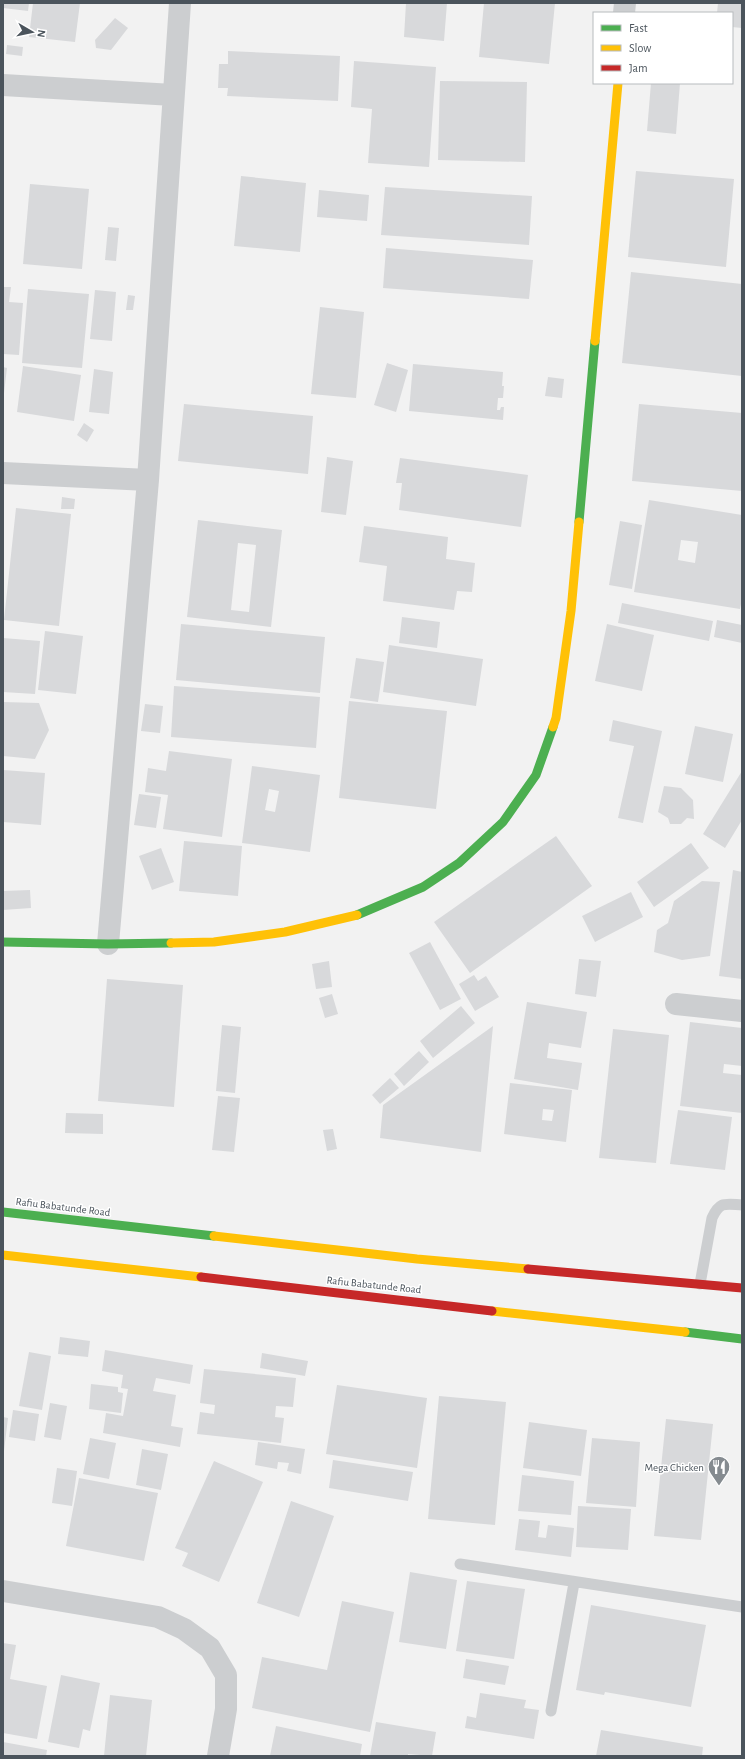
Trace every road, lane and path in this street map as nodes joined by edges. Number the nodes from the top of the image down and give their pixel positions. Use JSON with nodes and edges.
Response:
{"nodes":[{"id":1,"x":180,"y":3,"type":"edge"},
{"id":2,"x":618,"y":84,"type":"edge"},
{"id":3,"x":3,"y":85,"type":"edge"},
{"id":4,"x":173,"y":95,"type":"junction"},
{"id":5,"x":3,"y":473,"type":"edge"},
{"id":6,"x":148,"y":480,"type":"junction"},
{"id":7,"x":3,"y":942,"type":"edge"},
{"id":8,"x":108,"y":944,"type":"junction"},
{"id":9,"x":676,"y":1004,"type":"dead end"},
{"id":10,"x":742,"y":1011,"type":"edge"},
{"id":11,"x":742,"y":1205,"type":"edge"},
{"id":12,"x":3,"y":1212,"type":"edge"},
{"id":13,"x":3,"y":1255,"type":"edge"},
{"id":14,"x":700,"y":1284,"type":"junction"},
{"id":15,"x":742,"y":1288,"type":"edge"},
{"id":16,"x":742,"y":1339,"type":"edge"},
{"id":17,"x":460,"y":1564,"type":"dead end"},
{"id":18,"x":574,"y":1583,"type":"junction"},
{"id":19,"x":3,"y":1591,"type":"edge"},
{"id":20,"x":742,"y":1607,"type":"edge"},
{"id":21,"x":551,"y":1711,"type":"dead end"},
{"id":22,"x":218,"y":1756,"type":"edge"}],
"edges":[{"from":1,"to":4,"type":"street"},
{"from":2,"to":8,"type":"street"},
{"from":3,"to":4,"type":"street"},
{"from":4,"to":6,"type":"street"},
{"from":5,"to":6,"type":"street"},
{"from":6,"to":8,"type":"street"},
{"from":7,"to":8,"type":"street"},
{"from":9,"to":10,"type":"street"},
{"from":11,"to":14,"type":"lane"},
{"from":12,"to":14,"type":"street","name":"Rafiu Babatunde Road"},
{"from":13,"to":16,"type":"street","name":"Rafiu Babatunde Road"},
{"from":14,"to":15,"type":"street","name":"Rafiu Babatunde Road"},
{"from":17,"to":18,"type":"lane"},
{"from":18,"to":20,"type":"lane"},
{"from":18,"to":21,"type":"lane"},
{"from":19,"to":22,"type":"street"}]}
